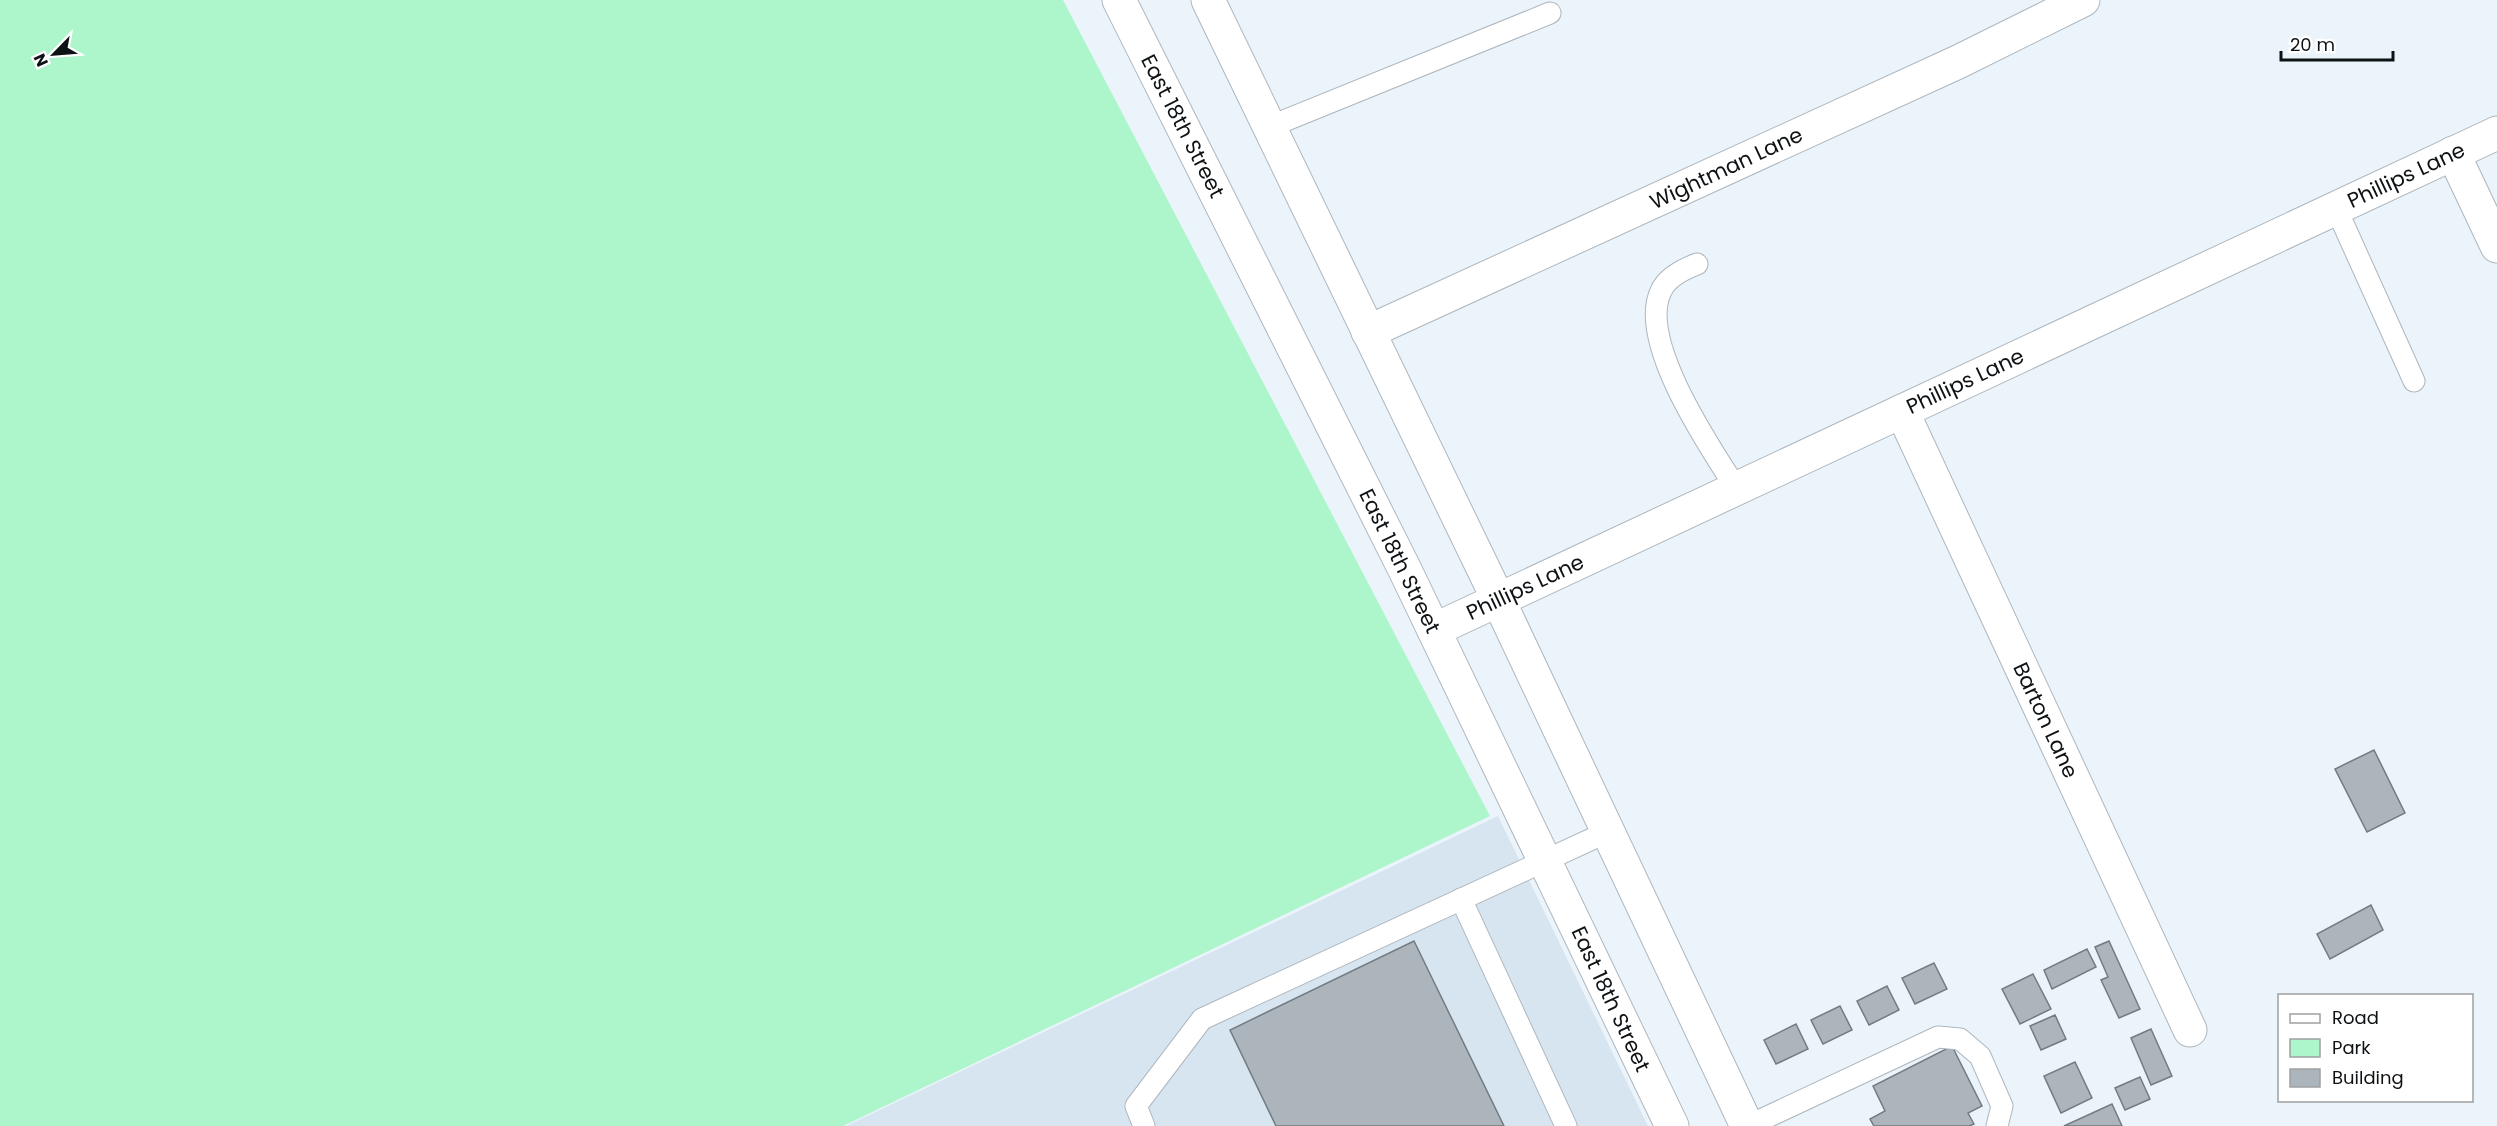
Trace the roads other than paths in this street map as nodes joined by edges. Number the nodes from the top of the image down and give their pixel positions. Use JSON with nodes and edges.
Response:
{"nodes":[{"id":1,"x":1119,"y":0,"type":"edge"},
{"id":2,"x":1208,"y":0,"type":"edge"},
{"id":3,"x":2083,"y":0,"type":"edge"},
{"id":4,"x":1550,"y":13,"type":"dead end"},
{"id":5,"x":1269,"y":127,"type":"junction"},
{"id":6,"x":2497,"y":133,"type":"edge"},
{"id":7,"x":2453,"y":153,"type":"junction"},
{"id":8,"x":2336,"y":208,"type":"junction"},
{"id":9,"x":2497,"y":246,"type":"edge"},
{"id":10,"x":1697,"y":264,"type":"dead end"},
{"id":11,"x":1368,"y":332,"type":"junction"},
{"id":12,"x":2414,"y":381,"type":"dead end"},
{"id":13,"x":1902,"y":411,"type":"junction"},
{"id":14,"x":1736,"y":488,"type":"junction"},
{"id":15,"x":1498,"y":599,"type":"junction"},
{"id":16,"x":1434,"y":630,"type":"junction"},
{"id":17,"x":1607,"y":832,"type":"junction"},
{"id":18,"x":1545,"y":859,"type":"junction"},
{"id":19,"x":1461,"y":899,"type":"junction"},
{"id":20,"x":2190,"y":1030,"type":"dead end"},
{"id":21,"x":1144,"y":1126,"type":"edge"},
{"id":22,"x":1566,"y":1126,"type":"edge"},
{"id":23,"x":1672,"y":1126,"type":"edge"},
{"id":24,"x":1748,"y":1126,"type":"edge"},
{"id":25,"x":1997,"y":1126,"type":"edge"}],
"edges":[{"from":1,"to":16,"type":"street","name":"East 18th Street"},
{"from":2,"to":5,"type":"street"},
{"from":3,"to":11,"type":"street","name":"Wightman Lane"},
{"from":4,"to":5,"type":"lane"},
{"from":5,"to":11,"type":"street"},
{"from":6,"to":7,"type":"street","name":"Phillips Lane"},
{"from":7,"to":8,"type":"street","name":"Phillips Lane"},
{"from":7,"to":9,"type":"street"},
{"from":8,"to":12,"type":"lane"},
{"from":8,"to":13,"type":"street","name":"Phillips Lane"},
{"from":10,"to":14,"type":"lane"},
{"from":11,"to":15,"type":"street"},
{"from":13,"to":14,"type":"street","name":"Phillips Lane"},
{"from":13,"to":20,"type":"street","name":"Barton Lane"},
{"from":14,"to":15,"type":"street","name":"Phillips Lane"},
{"from":15,"to":16,"type":"street","name":"Phillips Lane"},
{"from":15,"to":17,"type":"street"},
{"from":16,"to":18,"type":"street","name":"East 18th Street"},
{"from":17,"to":18,"type":"lane"},
{"from":17,"to":24,"type":"street"},
{"from":18,"to":19,"type":"lane"},
{"from":18,"to":23,"type":"street","name":"East 18th Street"},
{"from":19,"to":21,"type":"lane"},
{"from":19,"to":22,"type":"lane"},
{"from":24,"to":25,"type":"lane"}]}
